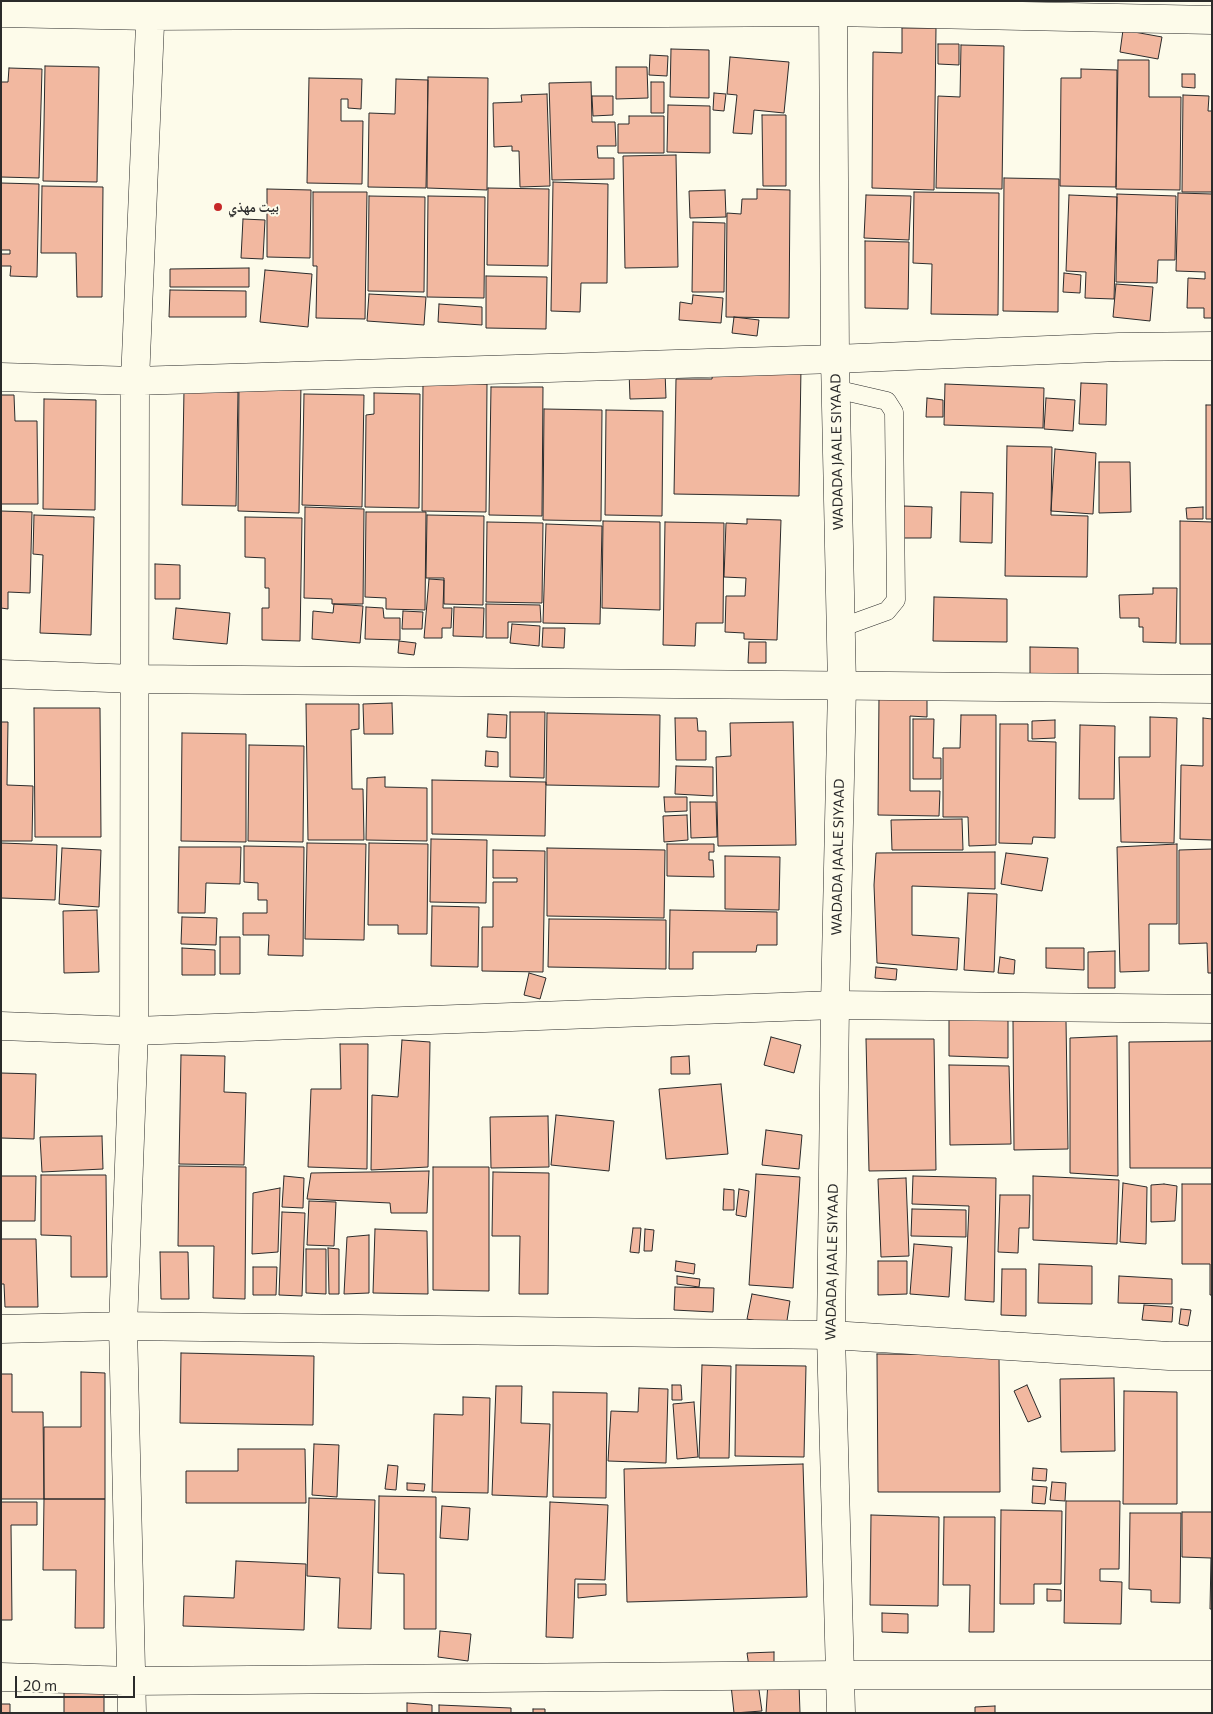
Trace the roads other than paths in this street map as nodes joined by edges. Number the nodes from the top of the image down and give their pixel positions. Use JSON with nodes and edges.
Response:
{"nodes":[{"id":1,"x":833,"y":6,"type":"edge"},
{"id":2,"x":151,"y":8,"type":"edge"},
{"id":3,"x":1,"y":13,"type":"edge"},
{"id":4,"x":1212,"y":20,"type":"edge"},
{"id":5,"x":1212,"y":346,"type":"edge"},
{"id":6,"x":835,"y":359,"type":"junction"},
{"id":7,"x":1,"y":377,"type":"edge"},
{"id":8,"x":135,"y":381,"type":"junction"},
{"id":9,"x":835,"y":389,"type":"junction"},
{"id":10,"x":840,"y":628,"type":"junction"},
{"id":11,"x":1,"y":674,"type":"edge"},
{"id":12,"x":136,"y":679,"type":"junction"},
{"id":13,"x":842,"y":686,"type":"junction"},
{"id":14,"x":1212,"y":689,"type":"edge"},
{"id":15,"x":835,"y":1005,"type":"junction"},
{"id":16,"x":1212,"y":1008,"type":"edge"},
{"id":17,"x":1,"y":1026,"type":"edge"},
{"id":18,"x":134,"y":1032,"type":"junction"},
{"id":19,"x":123,"y":1326,"type":"junction"},
{"id":20,"x":1,"y":1328,"type":"edge"},
{"id":21,"x":831,"y":1335,"type":"junction"},
{"id":22,"x":1212,"y":1356,"type":"edge"},
{"id":23,"x":840,"y":1675,"type":"junction"},
{"id":24,"x":1212,"y":1675,"type":"edge"},
{"id":25,"x":1,"y":1677,"type":"edge"},
{"id":26,"x":132,"y":1682,"type":"junction"},
{"id":27,"x":132,"y":1713,"type":"edge"},
{"id":28,"x":841,"y":1713,"type":"edge"}],
"edges":[{"from":1,"to":2,"type":"street"},
{"from":1,"to":4,"type":"street"},
{"from":1,"to":6,"type":"street","name":"WADADA JAALE SIYAAD"},
{"from":2,"to":3,"type":"street"},
{"from":2,"to":8,"type":"street"},
{"from":5,"to":6,"type":"street"},
{"from":6,"to":8,"type":"street"},
{"from":6,"to":9,"type":"street","name":"WADADA JAALE SIYAAD"},
{"from":7,"to":8,"type":"street"},
{"from":8,"to":12,"type":"street"},
{"from":9,"to":10,"type":"street","name":"WADADA JAALE SIYAAD"},
{"from":9,"to":10,"type":"lane"},
{"from":10,"to":13,"type":"street","name":"WADADA JAALE SIYAAD"},
{"from":11,"to":12,"type":"street"},
{"from":12,"to":13,"type":"street"},
{"from":12,"to":18,"type":"street"},
{"from":13,"to":14,"type":"street"},
{"from":13,"to":15,"type":"street","name":"WADADA JAALE SIYAAD"},
{"from":15,"to":16,"type":"street"},
{"from":15,"to":18,"type":"street"},
{"from":15,"to":21,"type":"street","name":"WADADA JAALE SIYAAD"},
{"from":17,"to":18,"type":"street"},
{"from":18,"to":19,"type":"street"},
{"from":19,"to":20,"type":"street"},
{"from":19,"to":21,"type":"street"},
{"from":19,"to":26,"type":"street"},
{"from":21,"to":22,"type":"street"},
{"from":21,"to":23,"type":"street","name":"WADADA JAALE SIYAAD"},
{"from":23,"to":24,"type":"street"},
{"from":23,"to":26,"type":"street"},
{"from":23,"to":28,"type":"street","name":"WADADA JAALE SIYAAD"},
{"from":25,"to":26,"type":"street"},
{"from":26,"to":27,"type":"street"}]}
